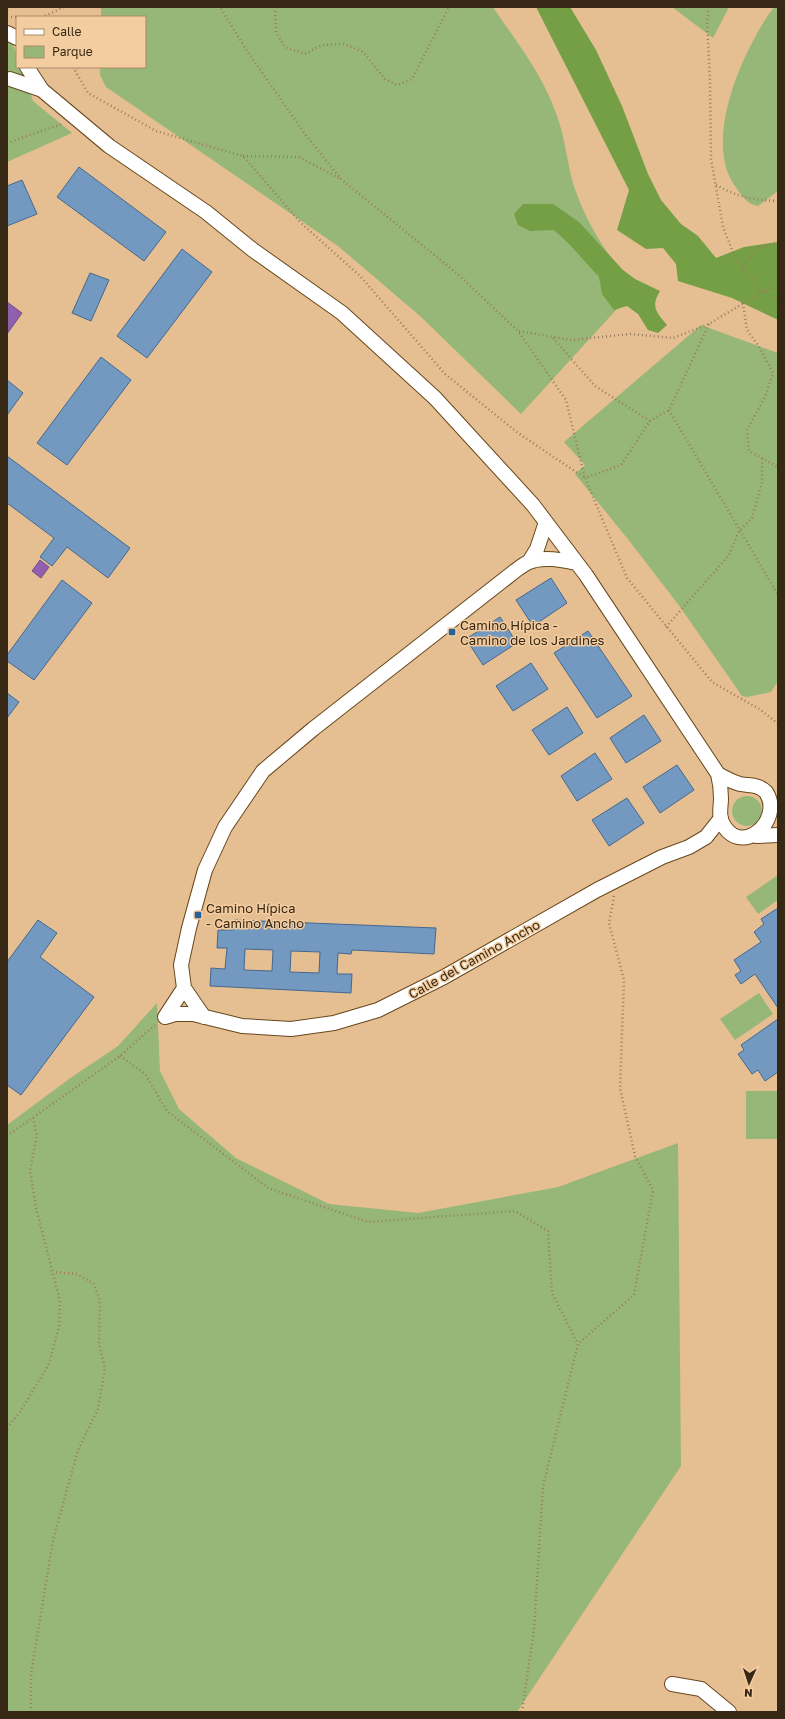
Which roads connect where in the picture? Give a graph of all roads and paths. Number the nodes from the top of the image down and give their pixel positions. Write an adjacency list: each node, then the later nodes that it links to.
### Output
1 (64, 7): 7 (path)
2 (220, 7): 19 (path)
3 (275, 7): 4 (path)
4 (449, 7)
5 (709, 7): 20 (path)
6 (7, 10): 8 (path)
7 (47, 16)
8 (7, 17)
9 (7, 33): 10 (street)
10 (16, 38)
11 (22, 68): 14 (street)
12 (28, 68): 15 (street)
13 (74, 68): 18 (path)
14 (9, 80): 15 (street)
15 (42, 90): 16 (street)
16 (75, 119): 17 (path); 36 (street)
17 (7, 143)
18 (243, 156): 19 (path); 35 (path)
19 (341, 179): 29 (path)
20 (716, 185): 21 (path); 23 (path)
21 (778, 201)
22 (778, 242): 23 (path)
23 (743, 267): 25 (path)
24 (778, 286): 25 (path)
25 (762, 292): 26 (path); 27 (path)
26 (778, 298)
27 (743, 303): 28 (path); 33 (path)
28 (709, 324): 30 (path); 31 (path)
29 (518, 331): 30 (path); 35 (path)
30 (552, 337): 32 (path)
31 (670, 410): 32 (path); 37 (path)
32 (650, 421): 35 (path)
33 (762, 458): 34 (path); 37 (path)
34 (778, 467)
35 (585, 478): 41 (path)
36 (546, 522): 38 (street); 39 (street)
37 (739, 531): 40 (path); 41 (path)
38 (529, 562): 39 (street); 51 (street)
39 (576, 563): 43 (street)
40 (778, 596)
41 (666, 627): 42 (path)
42 (778, 724)
43 (718, 774): 44 (street); 45 (street)
44 (742, 784): 45 (street); 46 (street)
45 (722, 801): 47 (street)
46 (776, 812): 49 (street)
47 (721, 818): 49 (street); 50 (street, Calle del Camino Ancho)
48 (778, 835): 49 (street)
49 (756, 836)
50 (618, 880): 53 (street, Calle del Camino Ancho); 58 (path)
51 (184, 988): 52 (street); 53 (street)
52 (165, 1017): 53 (street, Calle del Camino Ancho); 54 (path)
53 (204, 1017)
54 (120, 1056): 55 (path); 58 (path)
55 (33, 1118): 56 (path); 57 (path)
56 (7, 1136)
57 (53, 1272): 59 (path); 61 (path)
58 (578, 1344): 62 (path)
59 (7, 1428)
60 (672, 1684): 63 (street)
61 (31, 1712)
62 (522, 1712)
63 (729, 1712)

